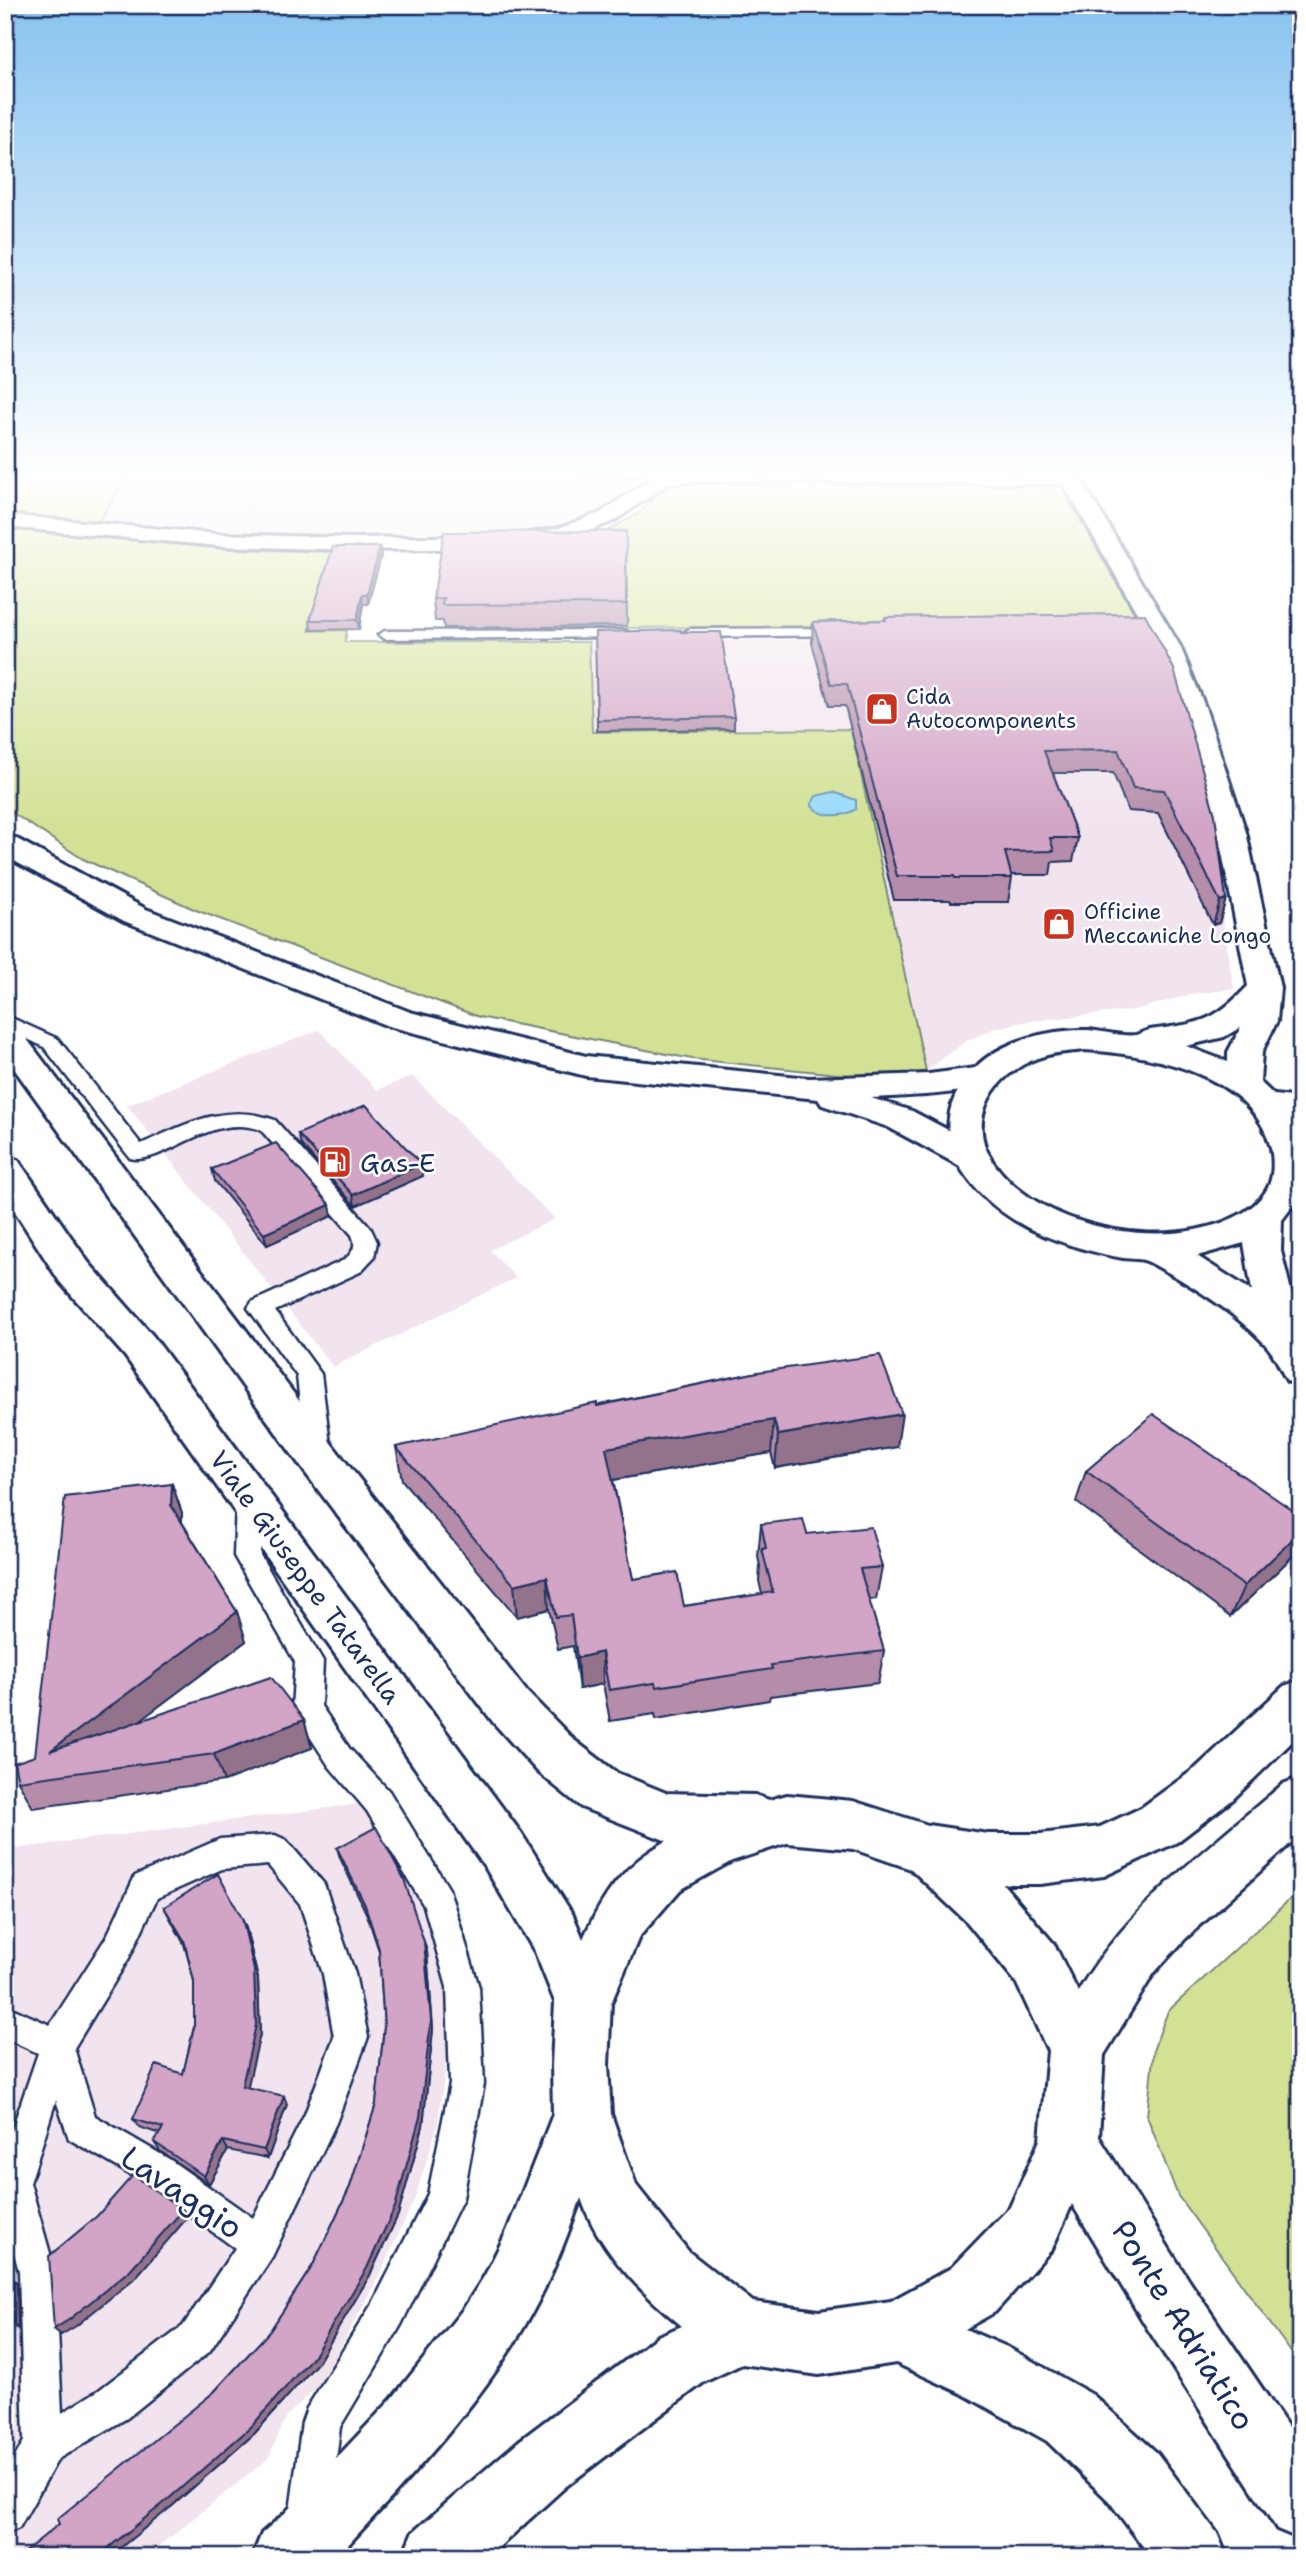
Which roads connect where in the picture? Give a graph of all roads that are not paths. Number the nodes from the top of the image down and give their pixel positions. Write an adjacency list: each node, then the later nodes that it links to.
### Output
1 (1129, 591): 7 (street)
2 (854, 632): 3 (lane)
3 (674, 633)
4 (633, 634): 5 (lane)
5 (385, 635)
6 (5, 844): 12 (street)
7 (1264, 988): 10 (street); 13 (street)
8 (5, 1021): 22 (lane)
9 (5, 1033): 22 (street)
10 (1128, 1042): 11 (street); 13 (street)
11 (983, 1077): 12 (street); 15 (street)
12 (809, 1089): 15 (street)
13 (1254, 1095): 14 (street); 17 (street)
14 (1301, 1109)
15 (973, 1158): 19 (street)
16 (5, 1168): 23 (street, Viale Giuseppe Tatarella)
17 (1296, 1170): 18 (street)
18 (1264, 1216): 19 (street); 20 (street)
19 (1153, 1247): 20 (street)
20 (1282, 1336): 21 (street)
21 (1301, 1370)
22 (319, 1459): 26 (street)
23 (249, 1499): 28 (street, Viale Giuseppe Tatarella); 41 (lane)
24 (1301, 1701): 27 (street)
25 (1292, 1815): 31 (street)
26 (787, 1819): 27 (street); 28 (street)
27 (928, 1850): 31 (street)
28 (583, 2002): 32 (street)
29 (5, 2021): 30 (lane)
30 (57, 2045): 34 (lane, Lavaggio); 34 (lane); 37 (lane)
31 (1076, 2049): 33 (street)
32 (582, 2114): 36 (street); 41 (street)
33 (1069, 2143): 35 (street); 38 (street, Ponte Adriatico)
34 (259, 2244): 37 (lane, Lavaggio)
35 (898, 2331): 36 (street); 40 (street)
36 (740, 2332): 42 (street)
37 (44, 2445): 39 (lane, Lavaggio)
38 (1284, 2480)
39 (5, 2514)
40 (1184, 2543)
41 (296, 2548)
42 (436, 2557)

